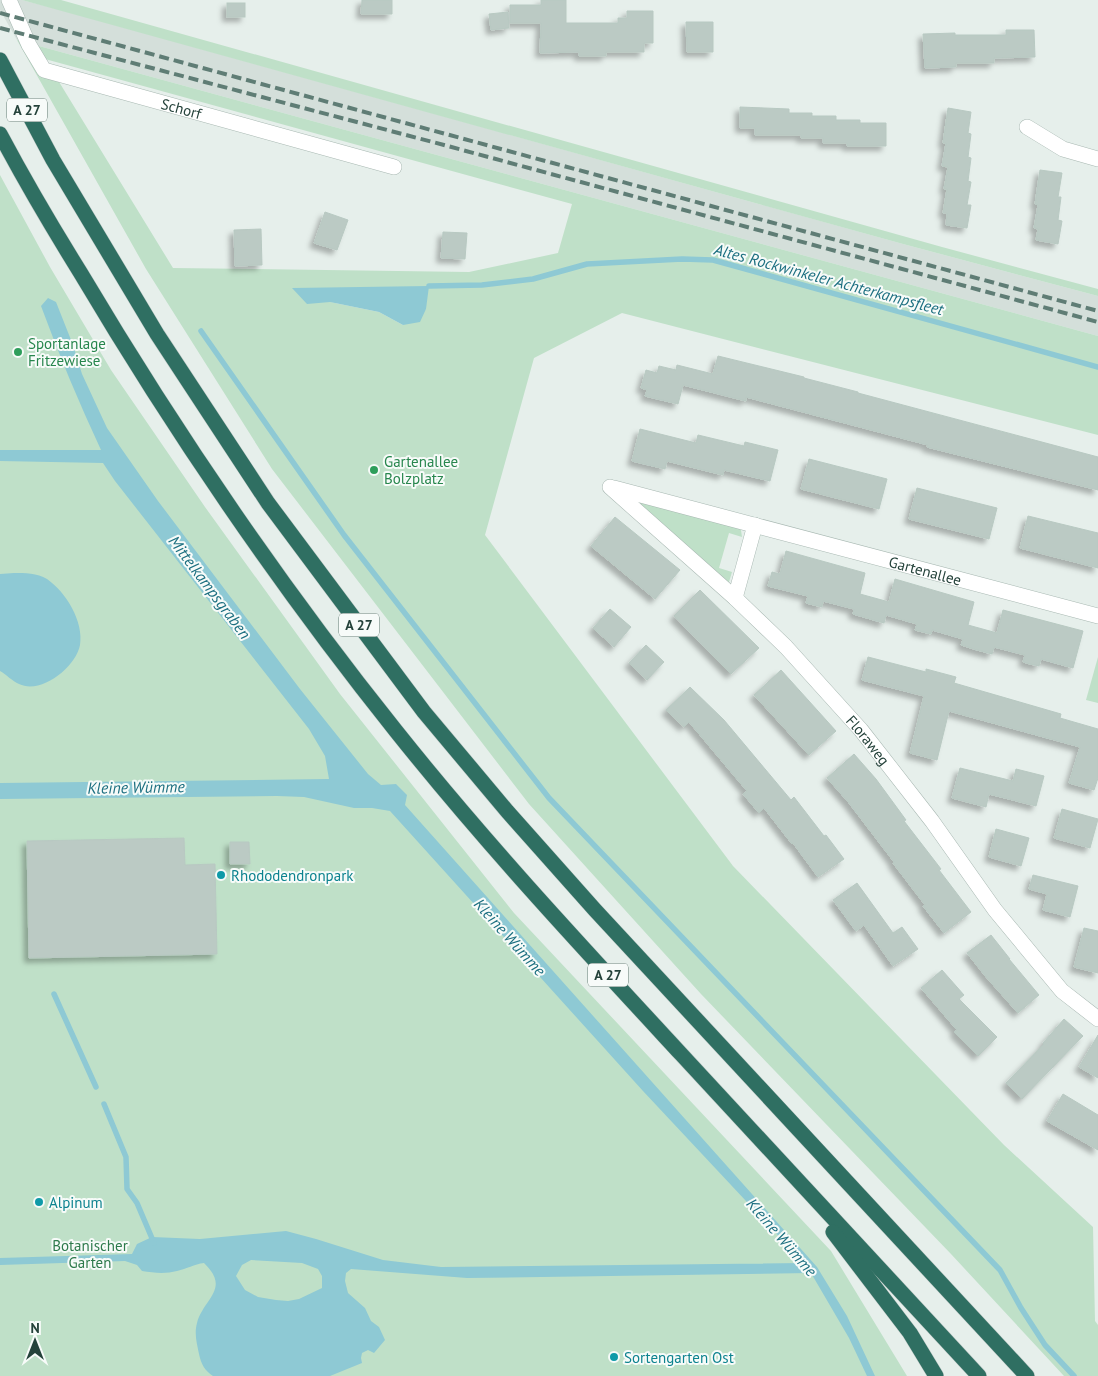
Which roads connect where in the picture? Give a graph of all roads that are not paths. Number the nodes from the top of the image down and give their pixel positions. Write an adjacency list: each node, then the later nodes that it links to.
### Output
1 (9, 0): 6 (street, Schorf)
2 (0, 60): 15 (highway, A 27)
3 (1027, 128): 5 (street)
4 (0, 134): 12 (highway, A 27)
5 (1098, 160)
6 (394, 167)
7 (610, 487): 8 (street, Gartenallee); 9 (street, Floraweg)
8 (755, 525): 9 (street); 10 (street, Gartenallee)
9 (735, 598): 11 (street, Floraweg)
10 (1098, 616)
11 (1098, 1019)
12 (778, 1159): 13 (highway); 14 (highway, A 27)
13 (936, 1376)
14 (979, 1376)
15 (1027, 1376)

